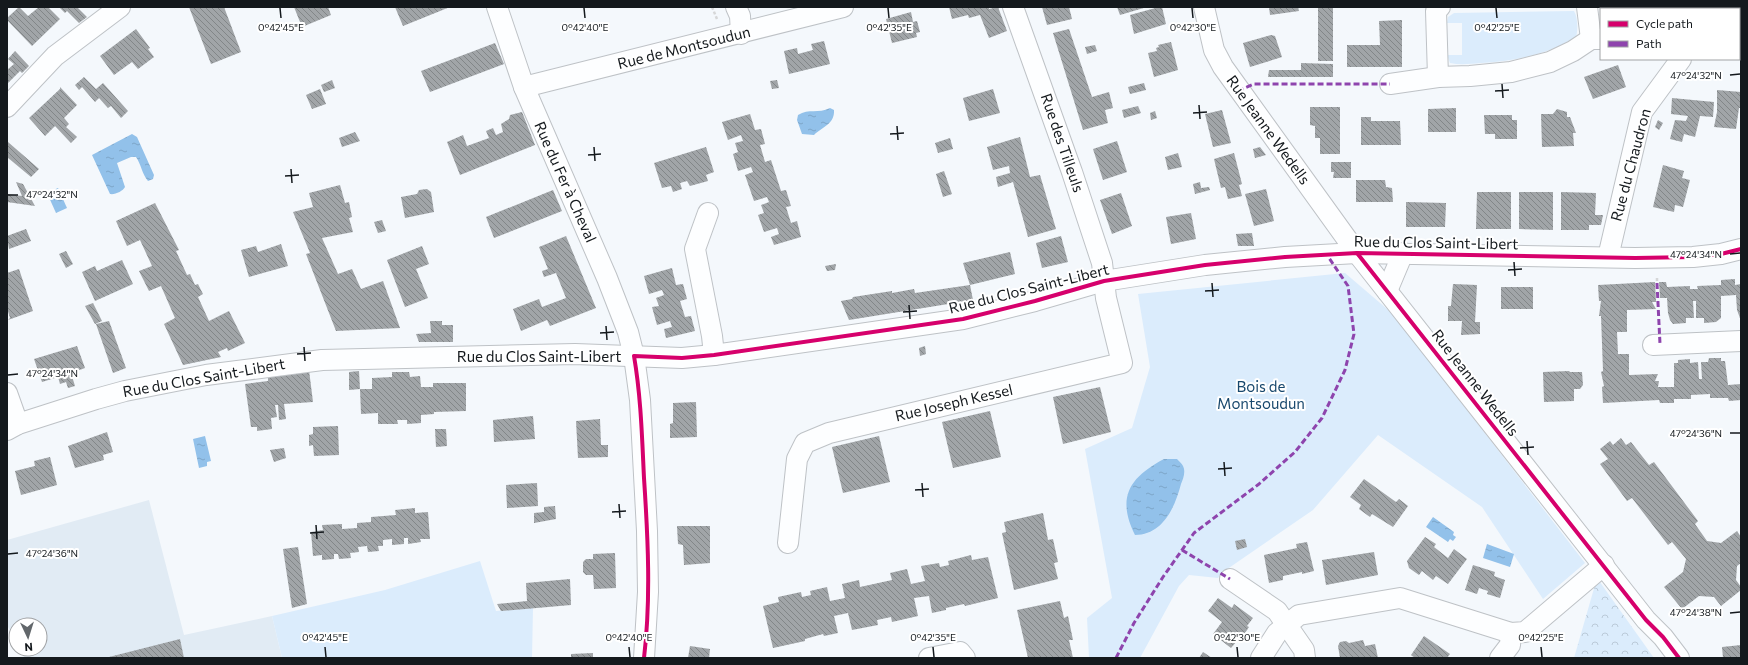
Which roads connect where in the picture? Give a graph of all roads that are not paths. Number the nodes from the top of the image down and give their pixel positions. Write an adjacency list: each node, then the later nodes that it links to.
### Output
1 (120, 7): 15 (street)
2 (497, 7): 14 (street, Rue du Fer à Cheval)
3 (736, 7): 9 (street)
4 (843, 7): 9 (street, Rue de Montsoudun)
5 (1013, 7): 21 (street, Rue des Tilleuls)
6 (1204, 7): 18 (street, Rue Jeanne Wedells)
7 (1440, 7): 12 (street)
8 (1587, 7): 10 (street)
9 (741, 34): 14 (street, Rue de Montsoudun)
10 (1596, 39): 12 (street)
11 (1680, 60): 20 (street, Rue du Chaudron)
12 (1438, 77): 13 (street)
13 (1390, 84)
14 (524, 88): 26 (street, Rue du Fer à Cheval)
15 (7, 106)
16 (708, 213): 25 (street)
17 (1741, 249): 20 (street, Rue du Clos Saint-Libert)
18 (1357, 253): 19 (street, Rue du Clos Saint-Libert); 21 (street, Rue du Clos Saint-Libert); 22 (street, Rue Jeanne Wedells)
19 (1403, 253): 20 (street, Rue du Clos Saint-Libert); 22 (street)
20 (1608, 257)
21 (1104, 281): 25 (street, Rue du Clos Saint-Libert); 29 (street, Rue Joseph Kessel)
22 (1387, 291): 30 (street, Rue Jeanne Wedells)
23 (1741, 341): 24 (street)
24 (1653, 345)
25 (714, 355): 26 (street, Rue du Clos Saint-Libert)
26 (634, 356): 28 (street, Rue du Clos Saint-Libert); 34 (street, Rue du Fer à Cheval)
27 (7, 393): 28 (street)
28 (12, 427)
29 (788, 543)
30 (1604, 565): 33 (street); 40 (street, Rue Jeanne Wedells)
31 (1230, 579): 32 (street)
32 (1286, 626): 33 (street); 37 (street); 38 (street)
33 (1511, 633): 39 (street)
34 (644, 658)
35 (930, 658): 36 (street)
36 (965, 658)
37 (1261, 658)
38 (1305, 658)
39 (1500, 658)
40 (1679, 658)

